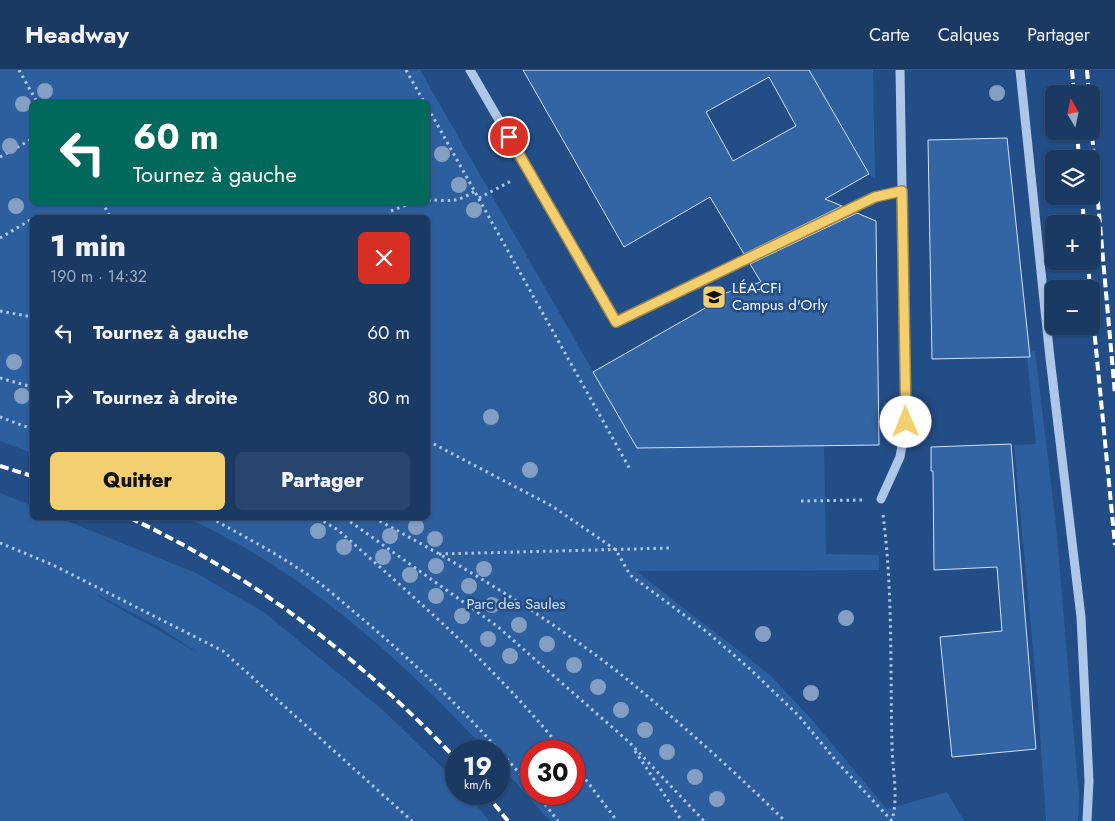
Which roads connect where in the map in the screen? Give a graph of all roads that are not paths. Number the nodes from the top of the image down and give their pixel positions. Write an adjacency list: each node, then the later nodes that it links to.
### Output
1 (470, 70): 4 (street)
2 (900, 70): 4 (street)
3 (1020, 70): 6 (street)
4 (902, 191): 5 (street)
5 (881, 499)
6 (1087, 821)

